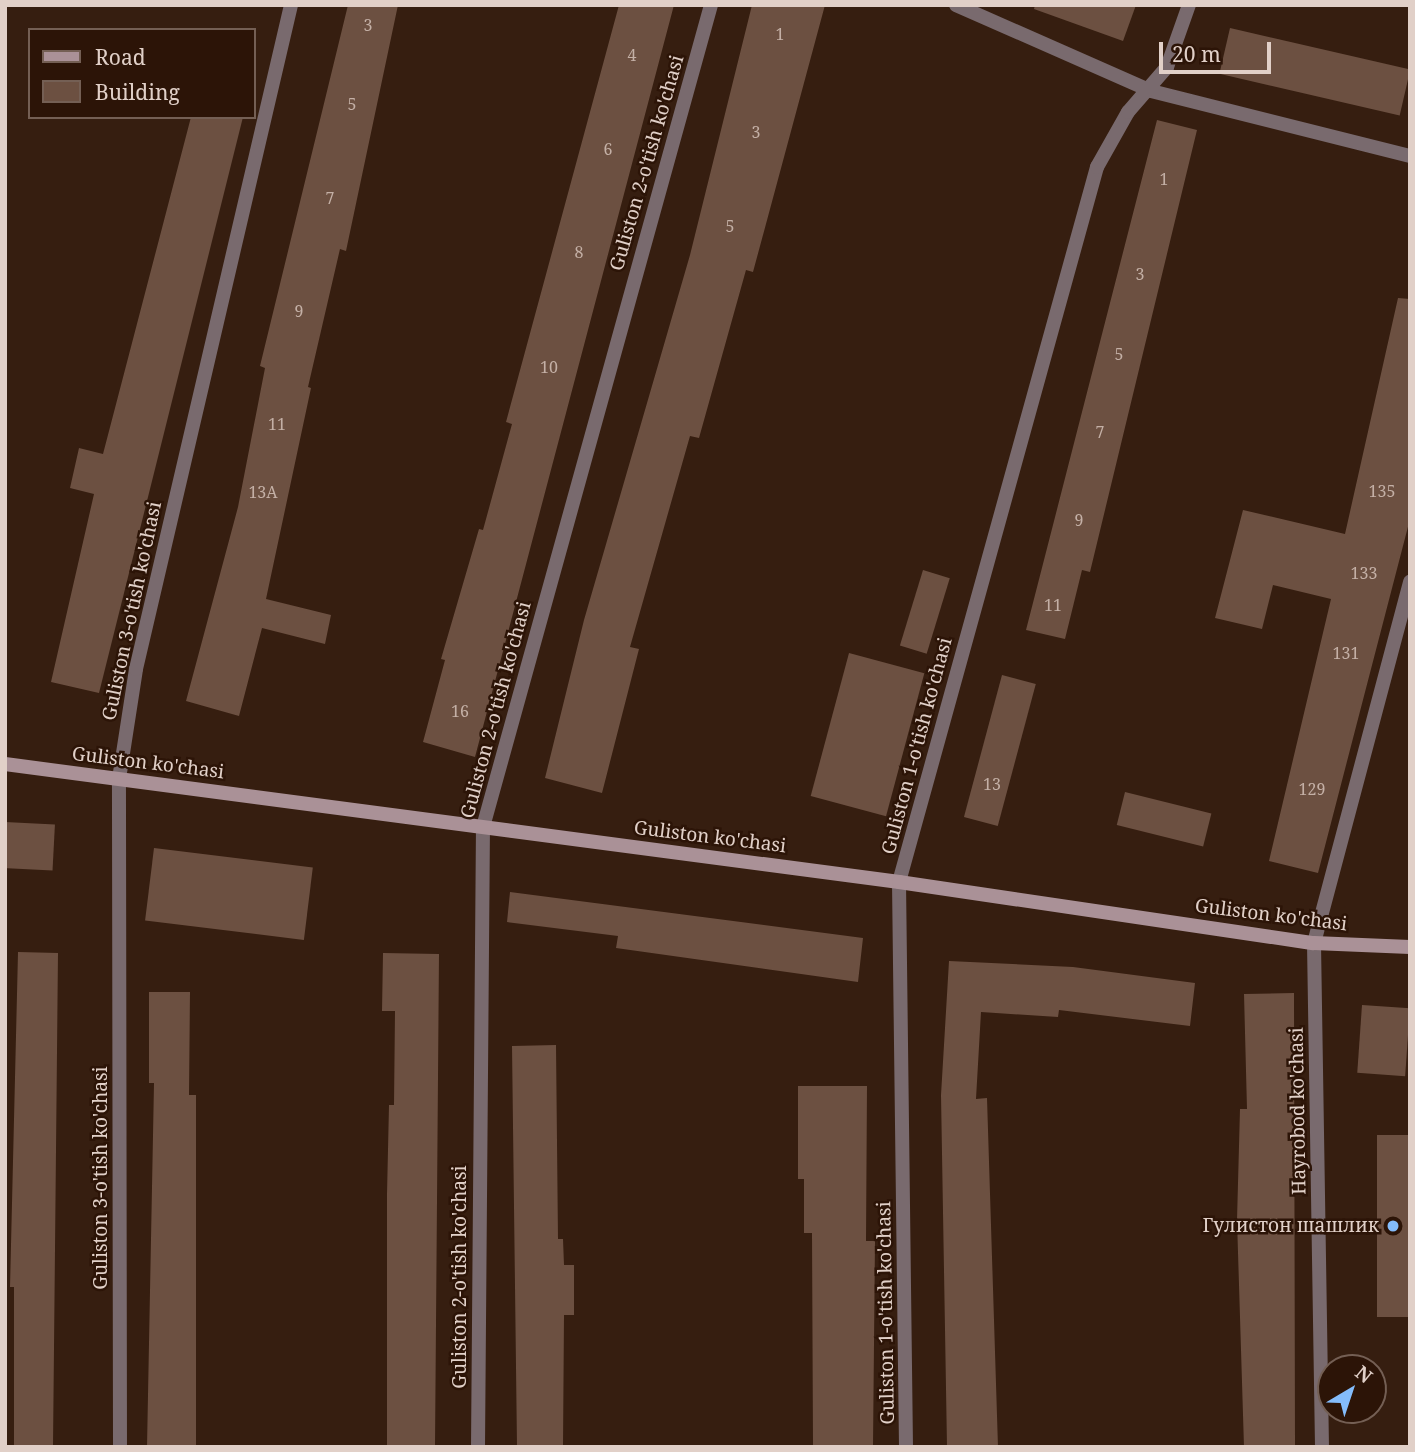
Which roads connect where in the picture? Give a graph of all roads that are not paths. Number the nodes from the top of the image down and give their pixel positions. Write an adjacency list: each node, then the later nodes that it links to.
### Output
1 (291, 5): 9 (street, Guliston 3-o'tish ko'chasi)
2 (711, 5): 10 (street, Guliston 2-o'tish ko'chasi)
3 (956, 5): 5 (street)
4 (1189, 5): 5 (street, Guliston 1-o'tish ko'chasi)
5 (1151, 91): 6 (street); 11 (street, Guliston 1-o'tish ko'chasi)
6 (1410, 156)
7 (1410, 582): 12 (street, Hayrobod ko'chasi)
8 (5, 764): 9 (main road, Guliston ko'chasi)
9 (119, 779): 10 (main road, Guliston ko'chasi); 14 (street, Guliston 3-o'tish ko'chasi)
10 (483, 827): 11 (main road, Guliston ko'chasi); 15 (street, Guliston 2-o'tish ko'chasi)
11 (900, 882): 12 (main road, Guliston ko'chasi); 16 (street, Guliston 1-o'tish ko'chasi)
12 (1314, 943): 13 (main road, Guliston ko'chasi); 17 (street, Hayrobod ko'chasi)
13 (1410, 947)
14 (120, 1447)
15 (478, 1447)
16 (906, 1447)
17 (1322, 1447)

